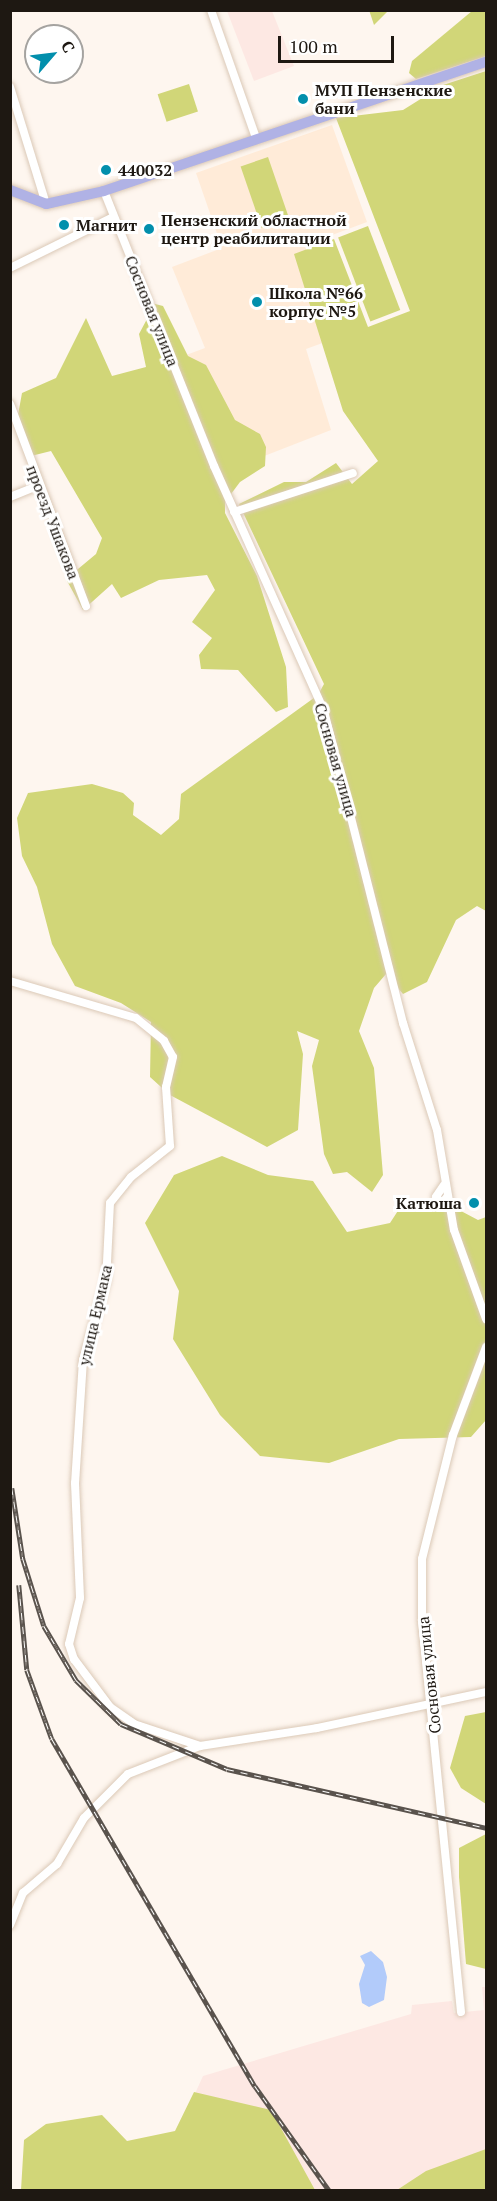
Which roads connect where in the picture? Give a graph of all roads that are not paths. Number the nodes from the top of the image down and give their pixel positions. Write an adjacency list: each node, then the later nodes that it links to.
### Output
1 (211, 10): 4 (street)
2 (486, 62): 4 (main road)
3 (10, 87): 7 (street)
4 (256, 138): 6 (main road)
5 (10, 190): 7 (main road)
6 (104, 190): 7 (main road); 8 (street, Сосновая улица)
7 (46, 204)
8 (113, 217): 9 (street); 14 (street, Сосновая улица)
9 (10, 268)
10 (10, 404): 12 (street, проезд Ушакова)
11 (353, 473): 14 (street)
12 (37, 486): 13 (street); 15 (street, проезд Ушакова)
13 (10, 497)
14 (234, 512): 17 (street, Сосновая улица)
15 (86, 606)
16 (10, 981): 21 (street, улица Ермака)
17 (486, 1319)
18 (486, 1347): 20 (street, Сосновая улица)
19 (486, 1692): 20 (street)
20 (433, 1701): 21 (street); 23 (street, Сосновая улица)
21 (200, 1746): 22 (street)
22 (10, 1925)
23 (461, 2012)

